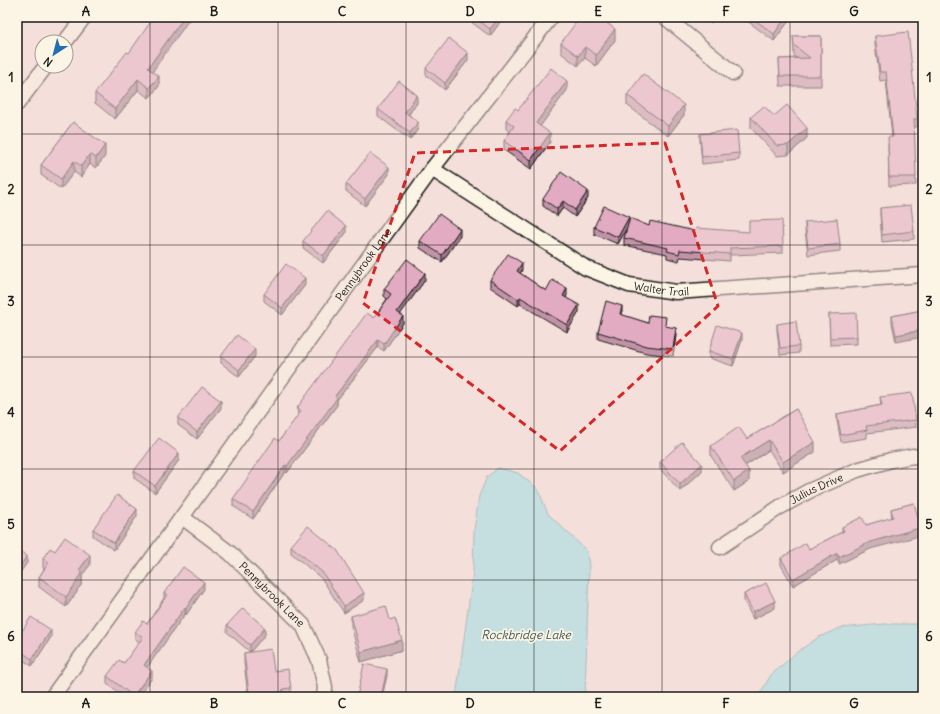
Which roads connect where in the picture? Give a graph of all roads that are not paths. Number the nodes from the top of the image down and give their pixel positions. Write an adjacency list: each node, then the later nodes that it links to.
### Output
1 (84, 17): 4 (street)
2 (552, 17): 8 (street, Pennybrook Lane)
3 (665, 17): 5 (street)
4 (71, 34)
5 (733, 73)
6 (40, 74): 7 (street)
7 (17, 104)
8 (432, 169): 9 (street, Walter Trail); 11 (street, Pennybrook Lane)
9 (923, 274)
10 (923, 458): 12 (street, Julius Drive)
11 (182, 517): 13 (street, Pennybrook Lane); 14 (street, Pennybrook Lane)
12 (720, 547)
13 (52, 697)
14 (324, 697)

